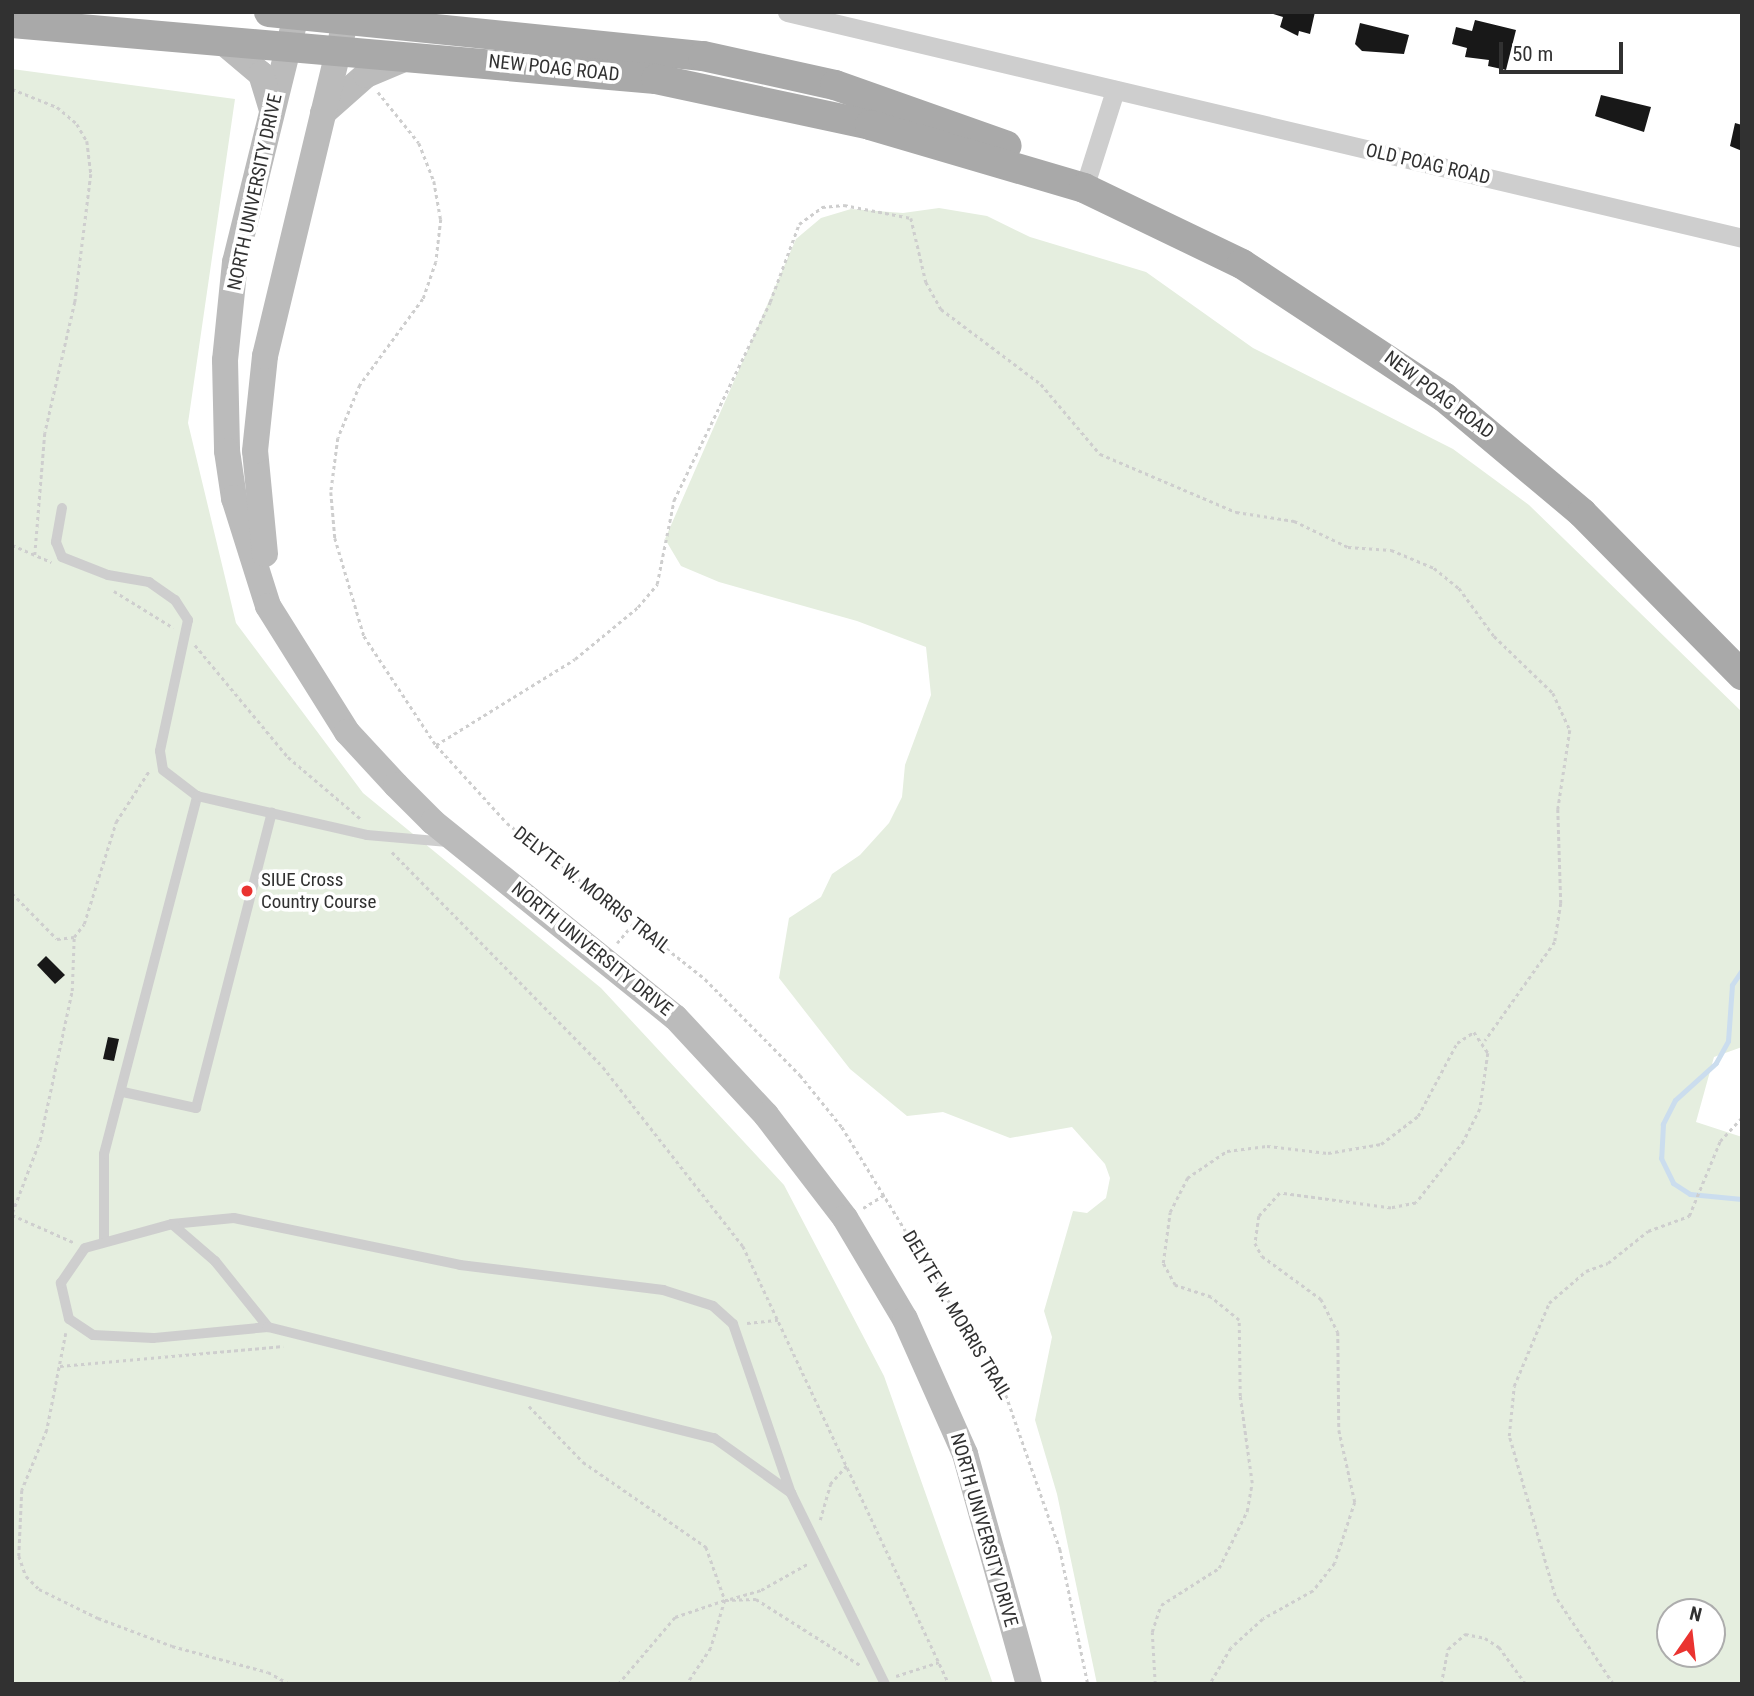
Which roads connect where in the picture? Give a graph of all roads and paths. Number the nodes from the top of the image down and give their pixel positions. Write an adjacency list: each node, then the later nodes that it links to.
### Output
1 (787, 12): 12 (street, OLD POAG ROAD)
2 (288, 13): 3 (main road, NEW POAG ROAD); 7 (main road, NORTH UNIVERSITY DRIVE)
3 (348, 16): 4 (main road, NEW POAG ROAD); 8 (main road, NORTH UNIVERSITY DRIVE)
4 (412, 19): 15 (main road, NEW POAG ROAD)
5 (12, 23): 6 (main road, NEW POAG ROAD)
6 (223, 42): 7 (main road, NEW POAG ROAD); 13 (main road)
7 (289, 46): 8 (main road, NEW POAG ROAD); 13 (main road, NORTH UNIVERSITY DRIVE)
8 (338, 50): 9 (main road, NEW POAG ROAD); 14 (main road, NORTH UNIVERSITY DRIVE)
9 (414, 55): 10 (main road); 15 (main road, NEW POAG ROAD)
10 (366, 75): 14 (main road); 22 (path, DELYTE W. MORRIS TRAIL)
11 (12, 89): 18 (path)
12 (1115, 90): 15 (street); 16 (street, OLD POAG ROAD)
13 (272, 109): 20 (main road, NORTH UNIVERSITY DRIVE)
14 (322, 115): 20 (main road, NORTH UNIVERSITY DRIVE)
15 (1084, 188): 21 (main road, NEW POAG ROAD)
16 (1742, 238)
17 (62, 508): 19 (lane)
18 (35, 555)
19 (188, 639): 23 (lane); 26 (path)
20 (301, 662): 27 (main road, NORTH UNIVERSITY DRIVE)
21 (1742, 675)
22 (436, 746): 29 (path, DELYTE W. MORRIS TRAIL); 32 (path)
23 (160, 751): 24 (lane); 30 (path)
24 (197, 796): 25 (lane); 33 (lane)
25 (272, 813): 26 (lane); 33 (lane)
26 (377, 836): 27 (lane); 42 (path)
27 (459, 843): 31 (main road, NORTH UNIVERSITY DRIVE)
28 (12, 892): 30 (path)
29 (634, 923): 31 (path); 35 (path, DELYTE W. MORRIS TRAIL)
30 (74, 937): 36 (path)
31 (606, 957): 37 (main road, NORTH UNIVERSITY DRIVE)
32 (1485, 1041): 60 (path); 61 (path)
33 (123, 1092): 39 (lane)
34 (1742, 1117): 64 (path)
35 (885, 1195): 37 (path); 59 (path, DELYTE W. MORRIS TRAIL)
36 (12, 1214): 40 (path)
37 (845, 1218): 58 (main road, NORTH UNIVERSITY DRIVE)
38 (172, 1224): 39 (lane); 43 (lane); 44 (lane)
39 (104, 1242): 40 (lane)
40 (85, 1248): 41 (lane)
41 (69, 1319): 44 (lane); 46 (path)
42 (778, 1320): 43 (path); 48 (path)
43 (733, 1324): 49 (lane)
44 (268, 1327): 47 (lane)
45 (286, 1346): 46 (path)
46 (60, 1366): 54 (path)
47 (507, 1384): 49 (lane); 51 (path)
48 (847, 1465): 50 (path); 52 (path)
49 (791, 1493): 50 (lane)
50 (817, 1549): 51 (path); 53 (lane)
51 (725, 1600): 53 (path); 55 (path); 56 (path)
52 (939, 1662): 53 (path); 57 (path)
53 (884, 1682)
54 (290, 1684)
55 (618, 1684)
56 (687, 1684)
57 (949, 1684)
58 (1028, 1684)
59 (1088, 1684)
60 (1155, 1684)
61 (1210, 1684)
62 (1441, 1684): 63 (path)
63 (1526, 1684)
64 (1613, 1684)

